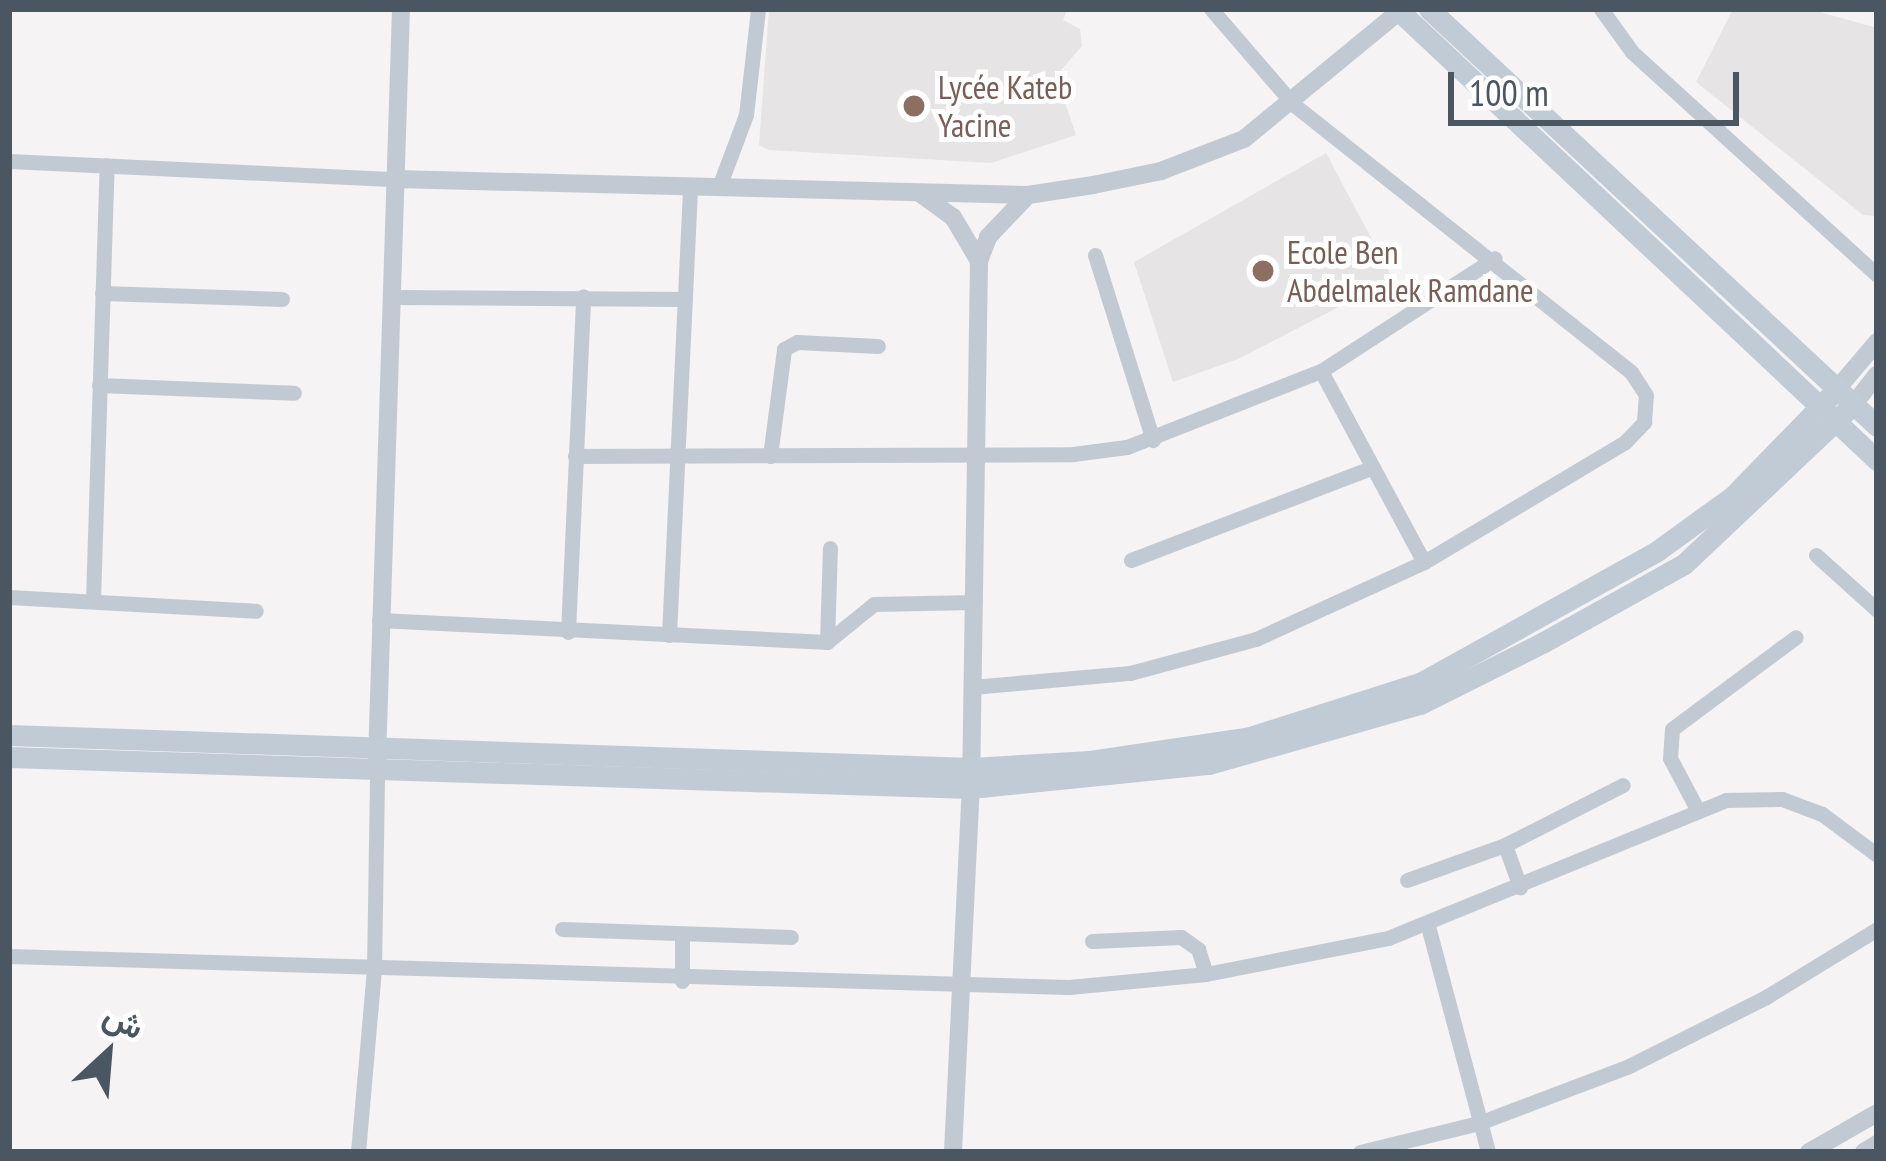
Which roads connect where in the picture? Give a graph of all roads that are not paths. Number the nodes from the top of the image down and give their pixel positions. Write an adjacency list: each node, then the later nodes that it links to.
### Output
1 (401, 9): 10 (street)
2 (758, 9): 11 (street)
3 (1211, 9): 7 (street)
4 (1429, 9): 30 (main road)
5 (1601, 9): 18 (street)
6 (1399, 10): 7 (street); 31 (main road)
7 (1294, 105): 14 (street); 16 (street)
8 (9, 161): 9 (street)
9 (106, 165): 10 (street); 19 (street)
10 (396, 179): 12 (street); 21 (street)
11 (720, 184): 12 (street); 13 (street)
12 (690, 187): 22 (street)
13 (916, 191): 14 (street); 17 (street)
14 (1028, 194): 17 (street)
15 (1095, 255): 33 (street)
16 (1495, 258): 26 (street); 43 (street)
17 (979, 261): 34 (street)
18 (1877, 275)
19 (102, 292): 23 (street); 28 (street)
20 (583, 296): 21 (street); 22 (street); 35 (street)
21 (395, 297): 49 (street)
22 (685, 298): 37 (street)
23 (282, 299)
24 (1877, 342): 30 (street)
25 (878, 346): 36 (street)
26 (1321, 371): 33 (street); 39 (street)
27 (1877, 375): 30 (street)
28 (100, 385): 29 (street); 45 (street)
29 (294, 393)
30 (1846, 396): 31 (main road); 32 (main road)
31 (1828, 416): 38 (main road); 58 (main road)
32 (1877, 426)
33 (1153, 440): 34 (street)
34 (972, 452): 36 (street); 46 (street)
35 (575, 456): 37 (street); 50 (street)
36 (770, 456): 37 (street)
37 (679, 457): 51 (street)
38 (1877, 460)
39 (1372, 466): 42 (street); 43 (street)
40 (830, 548): 53 (street)
41 (1816, 555): 47 (street)
42 (1131, 560)
43 (1424, 562): 54 (street)
44 (9, 597): 45 (street)
45 (93, 600): 48 (street)
46 (975, 602): 53 (street); 54 (street)
47 (1877, 610)
48 (256, 611)
49 (379, 620): 50 (street); 57 (street)
50 (568, 632): 51 (street)
51 (669, 635): 53 (street)
52 (1796, 637): 60 (street)
53 (827, 642)
54 (972, 687): 58 (street)
55 (9, 735): 57 (main road)
56 (9, 757): 57 (main road)
57 (377, 760): 58 (main road); 72 (street)
58 (971, 778): 75 (street)
59 (1623, 785): 61 (street)
60 (1696, 808): 62 (street); 64 (street)
61 (1505, 845): 63 (street); 64 (street)
62 (1877, 855)
63 (1407, 880)
64 (1520, 887): 65 (street)
65 (1428, 926): 73 (street); 77 (street)
66 (562, 929): 68 (street)
67 (1877, 929): 77 (street)
68 (682, 934): 69 (street); 74 (street)
69 (791, 937)
70 (1092, 941): 73 (street)
71 (9, 956): 72 (street)
72 (374, 970): 74 (street); 79 (street)
73 (1206, 974): 75 (street)
74 (682, 981): 75 (street)
75 (962, 986): 80 (street)
76 (1877, 1113): 83 (street)
77 (1479, 1123): 81 (street); 82 (street)
78 (1877, 1144): 84 (street)
79 (358, 1152)
80 (953, 1152)
81 (1360, 1152)
82 (1488, 1152)
83 (1809, 1152)
84 (1864, 1152)

